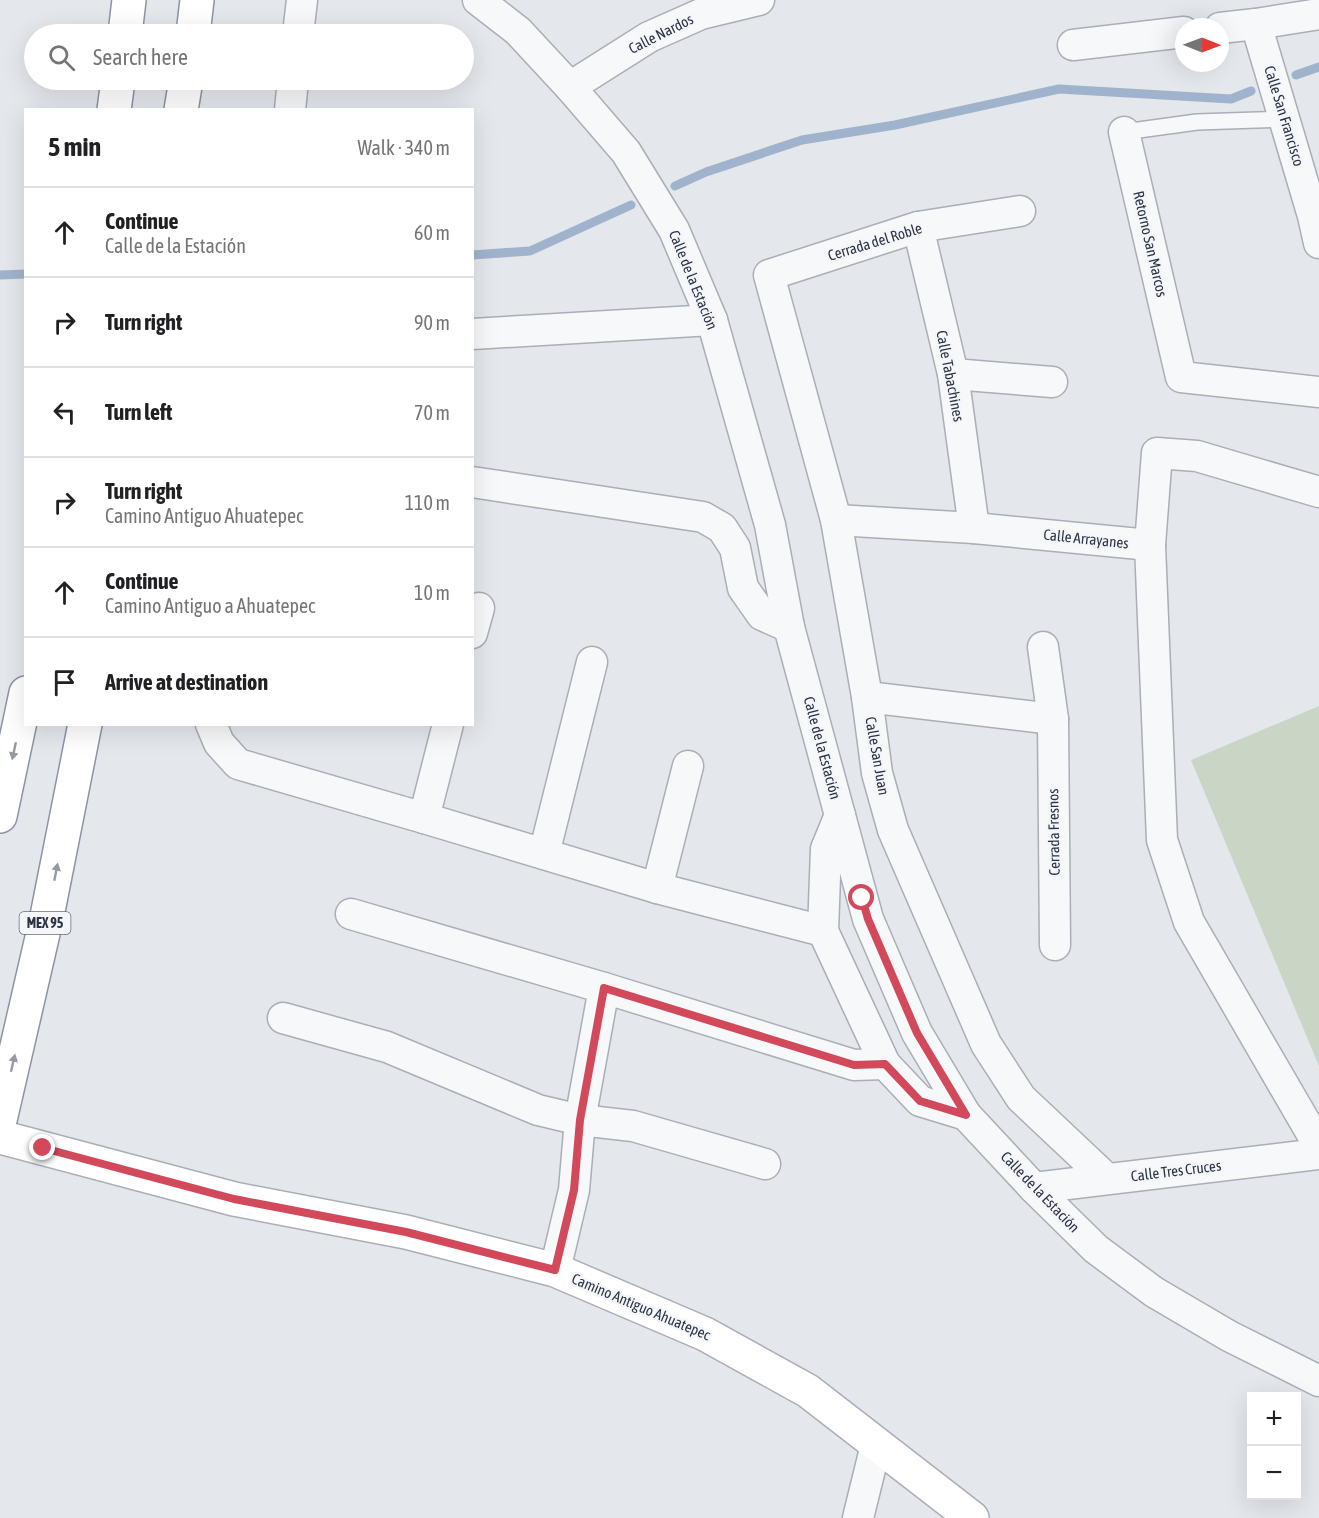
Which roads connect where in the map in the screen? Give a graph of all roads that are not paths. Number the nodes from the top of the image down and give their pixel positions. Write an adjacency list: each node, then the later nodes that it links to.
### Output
1 (129, 0): 7 (main road)
2 (197, 0): 8 (main road)
3 (302, 0): 9 (street)
4 (478, 0): 14 (street, Calle de la Estación)
5 (759, 0): 14 (street, Calle Nardos)
6 (1319, 14): 10 (street)
7 (126, 24)
8 (194, 24)
9 (299, 24)
10 (1256, 24): 11 (street); 21 (street, Calle San Francisco)
11 (1229, 27)
12 (1175, 33): 13 (street)
13 (1073, 45)
14 (570, 87): 27 (street, Calle de la Estación)
15 (117, 90): 18 (main road)
16 (185, 90): 19 (main road)
17 (292, 90): 20 (street)
18 (114, 108)
19 (182, 108)
20 (290, 108)
21 (1284, 119): 22 (lane, Retorno San Marcos); 24 (street, Calle San Francisco)
22 (1124, 132): 31 (street, Retorno San Marcos)
23 (1020, 211): 25 (street, Cerrada del Roble)
24 (1317, 224)
25 (918, 227): 26 (street, Cerrada del Roble); 29 (street, Calle Tabachines)
26 (768, 275): 34 (street, Calle San Juan)
27 (712, 320): 28 (street); 37 (street, Calle de la Estación)
28 (474, 334)
29 (952, 374): 30 (street); 35 (street, Calle Tabachines)
30 (1052, 382)
31 (1319, 393)
32 (474, 482): 37 (street)
33 (1319, 492): 36 (street, Calle Arrayanes)
34 (836, 520): 35 (street, Calle Arrayanes); 40 (street, Calle San Juan)
35 (974, 528): 36 (street, Calle Arrayanes)
36 (1150, 545): 62 (street)
37 (789, 627): 47 (street, Calle de la Estación)
38 (1043, 647): 42 (street, Cerrada Fresnos)
39 (592, 662): 50 (street)
40 (867, 697): 42 (street); 65 (street, Calle San Juan)
41 (24, 702): 48 (main road, one-way to 48)
42 (1053, 719): 54 (street, Cerrada Fresnos)
43 (85, 726): 59 (main road, MEX 95, one-way to 43)
44 (212, 726): 49 (street)
45 (447, 726): 49 (street)
46 (688, 766): 51 (street)
47 (840, 815): 53 (street); 58 (street, Calle de la Estación)
48 (0, 816)
49 (424, 818): 50 (street)
50 (544, 854): 51 (street)
51 (657, 888): 53 (street)
52 (351, 914): 55 (street)
53 (823, 931): 57 (street)
54 (1055, 945)
55 (604, 988): 57 (street); 60 (street)
56 (283, 1018): 60 (street)
57 (885, 1064): 58 (street)
58 (966, 1115): 66 (street, Calle de la Estación)
59 (0, 1120)
60 (580, 1120): 64 (street); 67 (street)
61 (0, 1137): 67 (main road, Camino Antiguo Ahuatepec)
62 (1319, 1146)
63 (1319, 1154): 65 (street, Calle Tres Cruces)
64 (765, 1164)
65 (1107, 1179): 66 (street, Calle Tres Cruces)
66 (1034, 1188): 68 (street, Calle de la Estación)
67 (555, 1270): 69 (main road, Camino Antiguo Ahuatepec)
68 (1319, 1380)
69 (876, 1445): 70 (street); 71 (main road, Camino Antiguo Ahuatepec)
70 (858, 1518)
71 (972, 1518)

